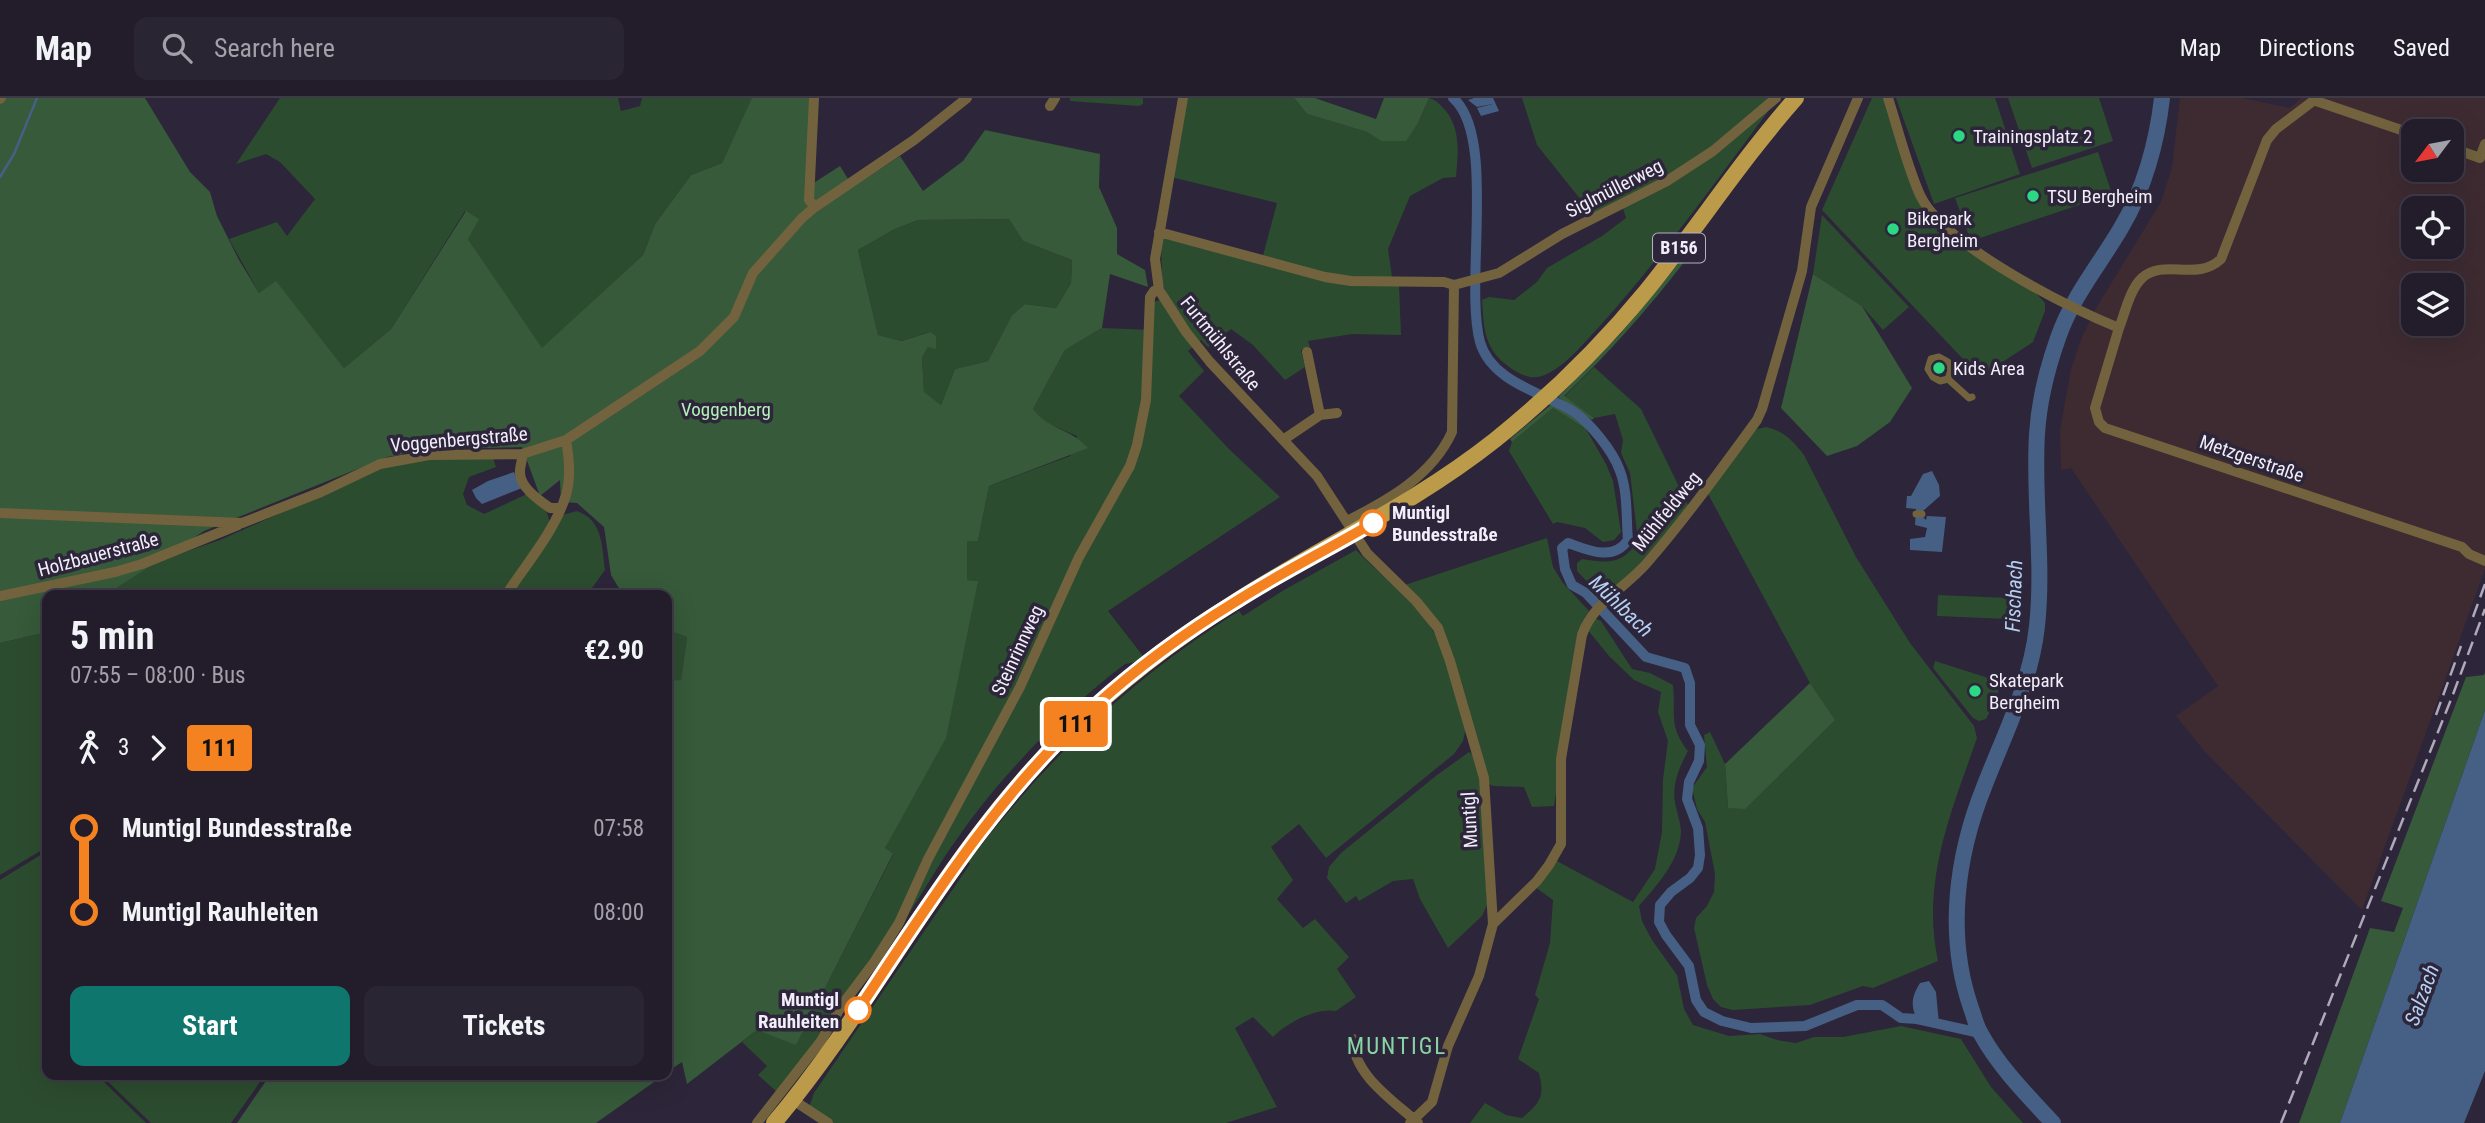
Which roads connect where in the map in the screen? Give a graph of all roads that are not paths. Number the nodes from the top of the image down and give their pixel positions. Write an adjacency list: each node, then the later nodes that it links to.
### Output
1 (814, 98): 12 (street)
2 (967, 98): 12 (street, Voggenbergstraße)
3 (1183, 98): 13 (street, Furtmühlstraße)
4 (1776, 98): 14 (street, Siglmüllerweg)
5 (1796, 98): 30 (main road, B156)
6 (1858, 98): 34 (street, Mühlfeldweg)
7 (1888, 98): 16 (street)
8 (2317, 99): 9 (street); 16 (street, Metzgerstraße)
9 (2401, 130)
10 (2485, 144): 11 (street)
11 (2464, 152)
12 (816, 207): 24 (street, Voggenbergstraße)
13 (1159, 232): 14 (street, Siglmüllerweg); 15 (street, Furtmühlstraße)
14 (1454, 285): 30 (street)
15 (1159, 290): 25 (street, Furtmühlstraße); 38 (street, Steinrinnweg)
16 (2119, 328): 31 (street, Metzgerstraße)
17 (1929, 349): 19 (street)
18 (1307, 352): 23 (street)
19 (1933, 357): 20 (street); 20 (street)
20 (1948, 379): 21 (street)
21 (1972, 397)
22 (1337, 414): 23 (street)
23 (1320, 415): 25 (street)
24 (566, 440): 26 (street, Voggenbergstraße); 27 (street)
25 (1283, 440): 30 (street, Furtmühlstraße)
26 (522, 454): 27 (street); 29 (street, Voggenbergstraße)
27 (559, 508): 32 (street)
28 (0, 513): 29 (street, Voggenbergstraße)
29 (242, 523): 33 (street, Holzbauerstraße)
30 (1351, 527): 34 (street, Muntigl); 36 (main road, B156)
31 (2485, 561)
32 (509, 590)
33 (0, 596)
34 (1493, 924): 37 (street, Muntigl)
35 (1353, 1039): 37 (street)
36 (793, 1100): 39 (main road, B156); 40 (street)
37 (1414, 1122)
38 (757, 1123)
39 (774, 1123)
40 (828, 1123)

